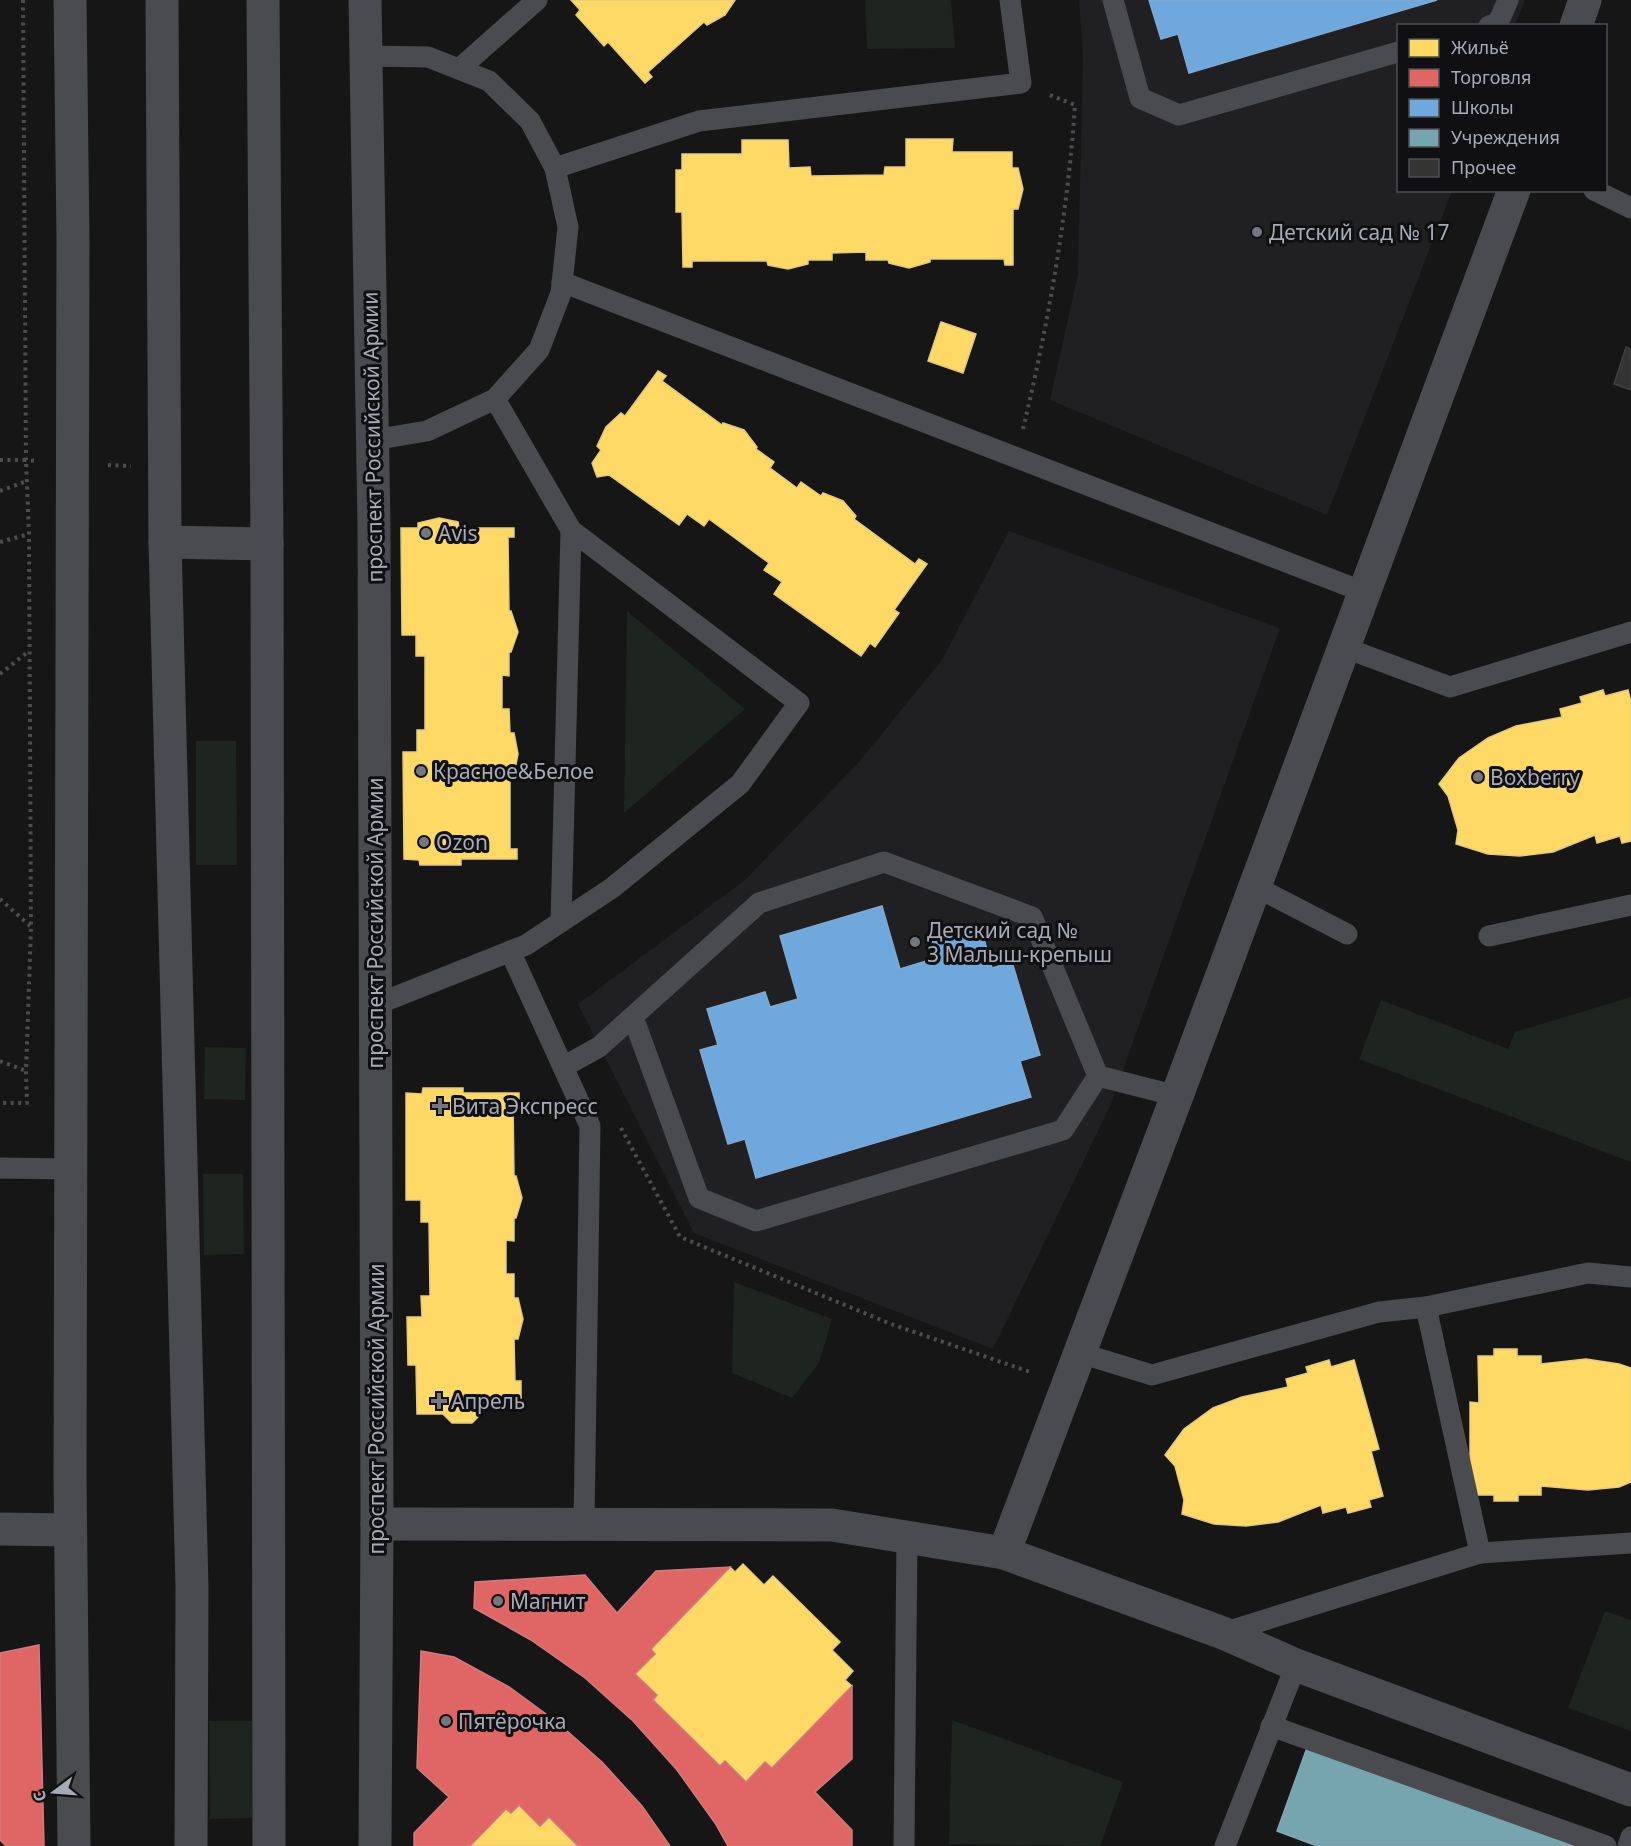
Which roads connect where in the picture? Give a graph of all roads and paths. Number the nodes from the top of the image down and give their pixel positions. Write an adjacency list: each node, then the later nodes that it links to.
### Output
1 (70, 0): 55 (street)
2 (162, 0): 30 (street)
3 (263, 0): 31 (street)
4 (365, 0): 13 (street, проспект Российской Армии)
5 (537, 0): 14 (lane)
6 (1010, 0): 15 (lane)
7 (1113, 0): 12 (lane)
8 (1508, 0): 10 (lane)
9 (1585, 0): 11 (street)
10 (1495, 24)
11 (1577, 24)
12 (1397, 52)
13 (365, 56): 14 (lane); 22 (street, проспект Российской Армии)
14 (459, 69): 16 (lane)
15 (1021, 83): 16 (lane); 23 (path)
16 (555, 168): 20 (lane)
17 (1513, 192): 32 (street)
18 (1598, 192): 19 (lane)
19 (1631, 208)
20 (562, 282): 21 (lane); 23 (lane)
21 (495, 399): 22 (lane); 27 (lane)
22 (373, 440): 45 (street, проспект Российской Армии)
23 (1022, 459): 32 (lane)
24 (0, 460): 25 (path)
25 (27, 481): 26 (path); 28 (path)
26 (0, 491)
27 (571, 530): 40 (lane); 40 (lane)
28 (29, 534): 29 (path); 35 (path)
29 (0, 542)
30 (165, 542): 31 (street); 74 (street)
31 (267, 544): 75 (street)
32 (1364, 592): 34 (street)
33 (1631, 632): 34 (lane)
34 (1343, 647): 37 (street)
35 (29, 651): 36 (path); 41 (path)
36 (0, 674)
37 (1254, 886): 42 (lane); 51 (street)
38 (0, 899): 41 (path)
39 (1631, 905): 43 (lane)
40 (561, 922): 44 (lane)
41 (31, 927): 49 (path)
42 (1347, 934)
43 (1489, 936)
44 (510, 951): 45 (lane); 48 (lane)
45 (375, 1005): 61 (street, проспект Российской Армии)
46 (633, 1017): 48 (lane); 50 (lane); 50 (lane)
47 (0, 1061): 49 (path)
48 (563, 1067): 53 (lane)
49 (26, 1071): 52 (path)
50 (1098, 1076): 51 (lane)
51 (1177, 1096): 58 (street)
52 (0, 1103)
53 (585, 1113): 59 (path); 60 (lane)
54 (0, 1168): 55 (lane)
55 (70, 1169): 63 (street)
56 (1631, 1277): 57 (lane)
57 (1426, 1307): 58 (lane); 66 (lane)
58 (1080, 1353): 59 (street)
59 (1068, 1385): 67 (street)
60 (584, 1523): 61 (street); 64 (street)
61 (377, 1524): 76 (street, проспект Российской Армии)
62 (0, 1529): 63 (street)
63 (70, 1530): 73 (street)
64 (907, 1537): 67 (street); 77 (lane)
65 (1631, 1543): 66 (lane)
66 (1480, 1552): 68 (lane)
67 (1004, 1553): 68 (street)
68 (1222, 1633): 69 (street)
69 (1296, 1665): 70 (lane); 71 (street)
70 (1271, 1726): 78 (lane); 79 (lane)
71 (1631, 1790)
72 (1631, 1836): 80 (lane)
73 (74, 1846)
74 (191, 1846)
75 (269, 1846)
76 (375, 1846)
77 (904, 1846)
78 (1225, 1846)
79 (1606, 1846)
80 (1628, 1846)

